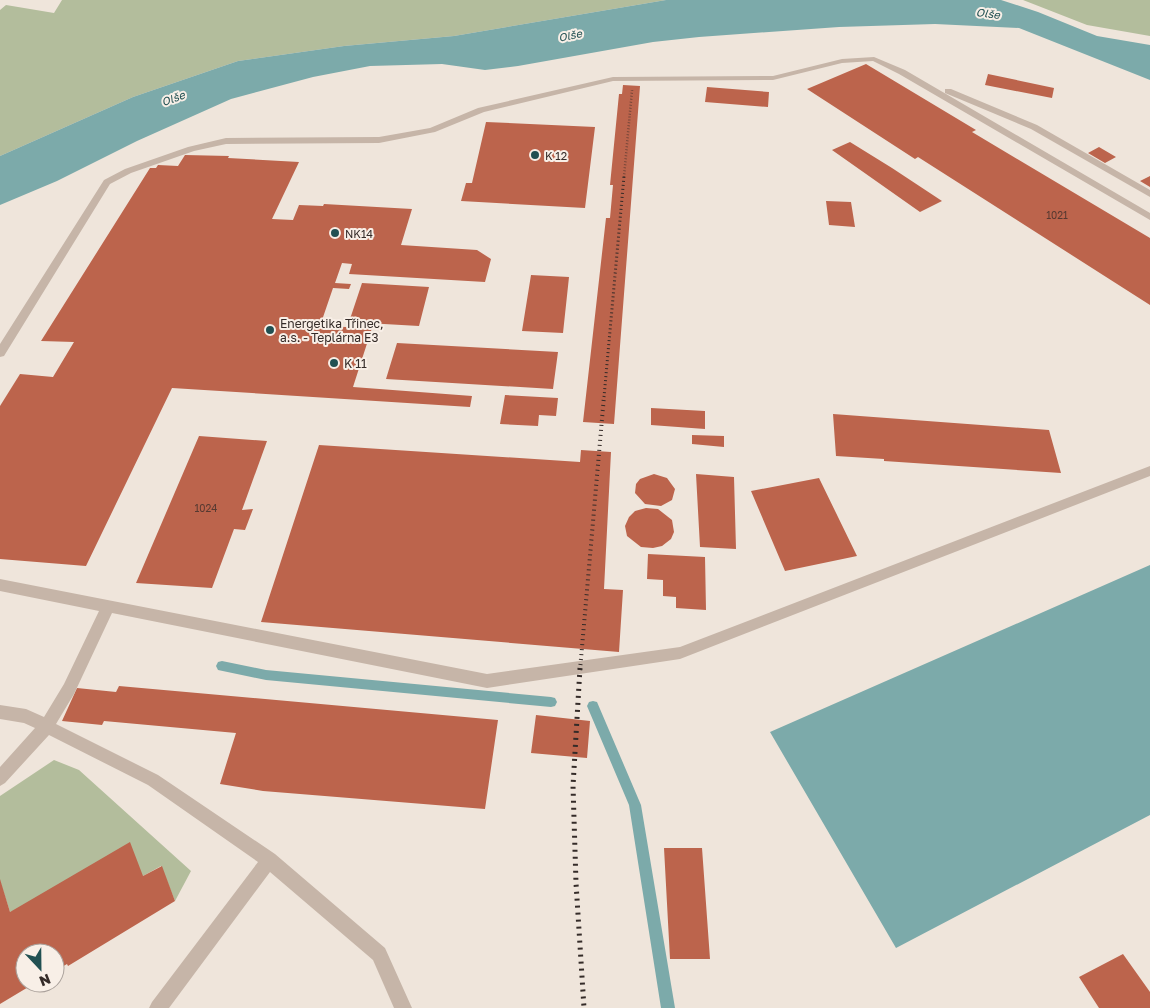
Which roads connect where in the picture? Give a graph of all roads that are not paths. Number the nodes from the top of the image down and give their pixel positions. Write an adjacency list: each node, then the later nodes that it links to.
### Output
1 (902, 72): 2 (lane); 3 (lane); 4 (lane)
2 (1150, 194)
3 (1150, 217)
4 (0, 352)
5 (1150, 471): 7 (lane)
6 (0, 585): 7 (lane)
7 (108, 607): 9 (lane)
8 (0, 712): 9 (lane)
9 (46, 727): 10 (lane); 11 (lane)
10 (0, 778)
11 (269, 860): 12 (lane); 13 (lane)
12 (158, 1008)
13 (403, 1008)

